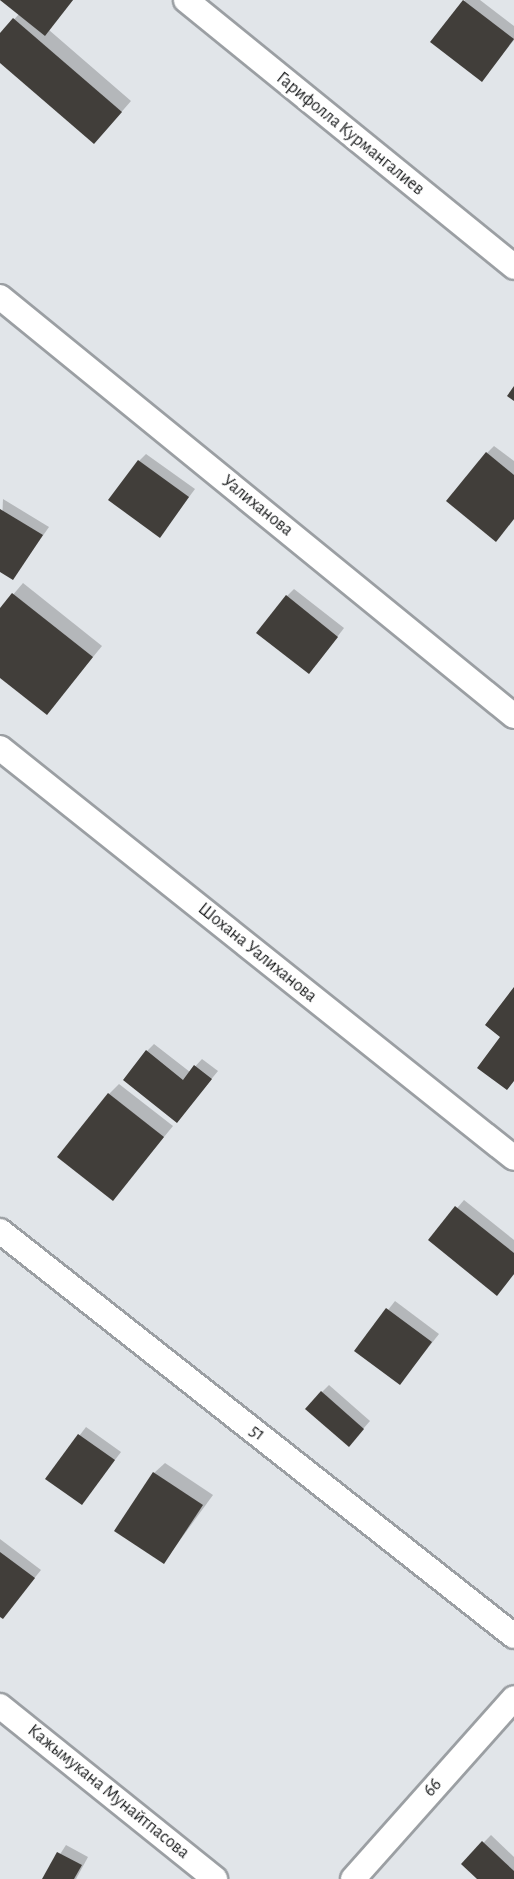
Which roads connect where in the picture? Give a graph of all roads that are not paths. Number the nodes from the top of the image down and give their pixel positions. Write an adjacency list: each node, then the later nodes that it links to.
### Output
1 (186, 0): 2 (street, Гарифолла Курмангалиев)
2 (514, 267)
3 (0, 297): 4 (street, Уалиханова)
4 (514, 716)
5 (0, 748): 6 (street, Шохана Уалиханова)
6 (514, 1158)
7 (0, 1231): 8 (street, 51)
8 (514, 1636)
9 (514, 1698): 12 (street, 66)
10 (0, 1706): 11 (street, Кажымукана Мунайтпасова)
11 (215, 1879)
12 (353, 1879)

